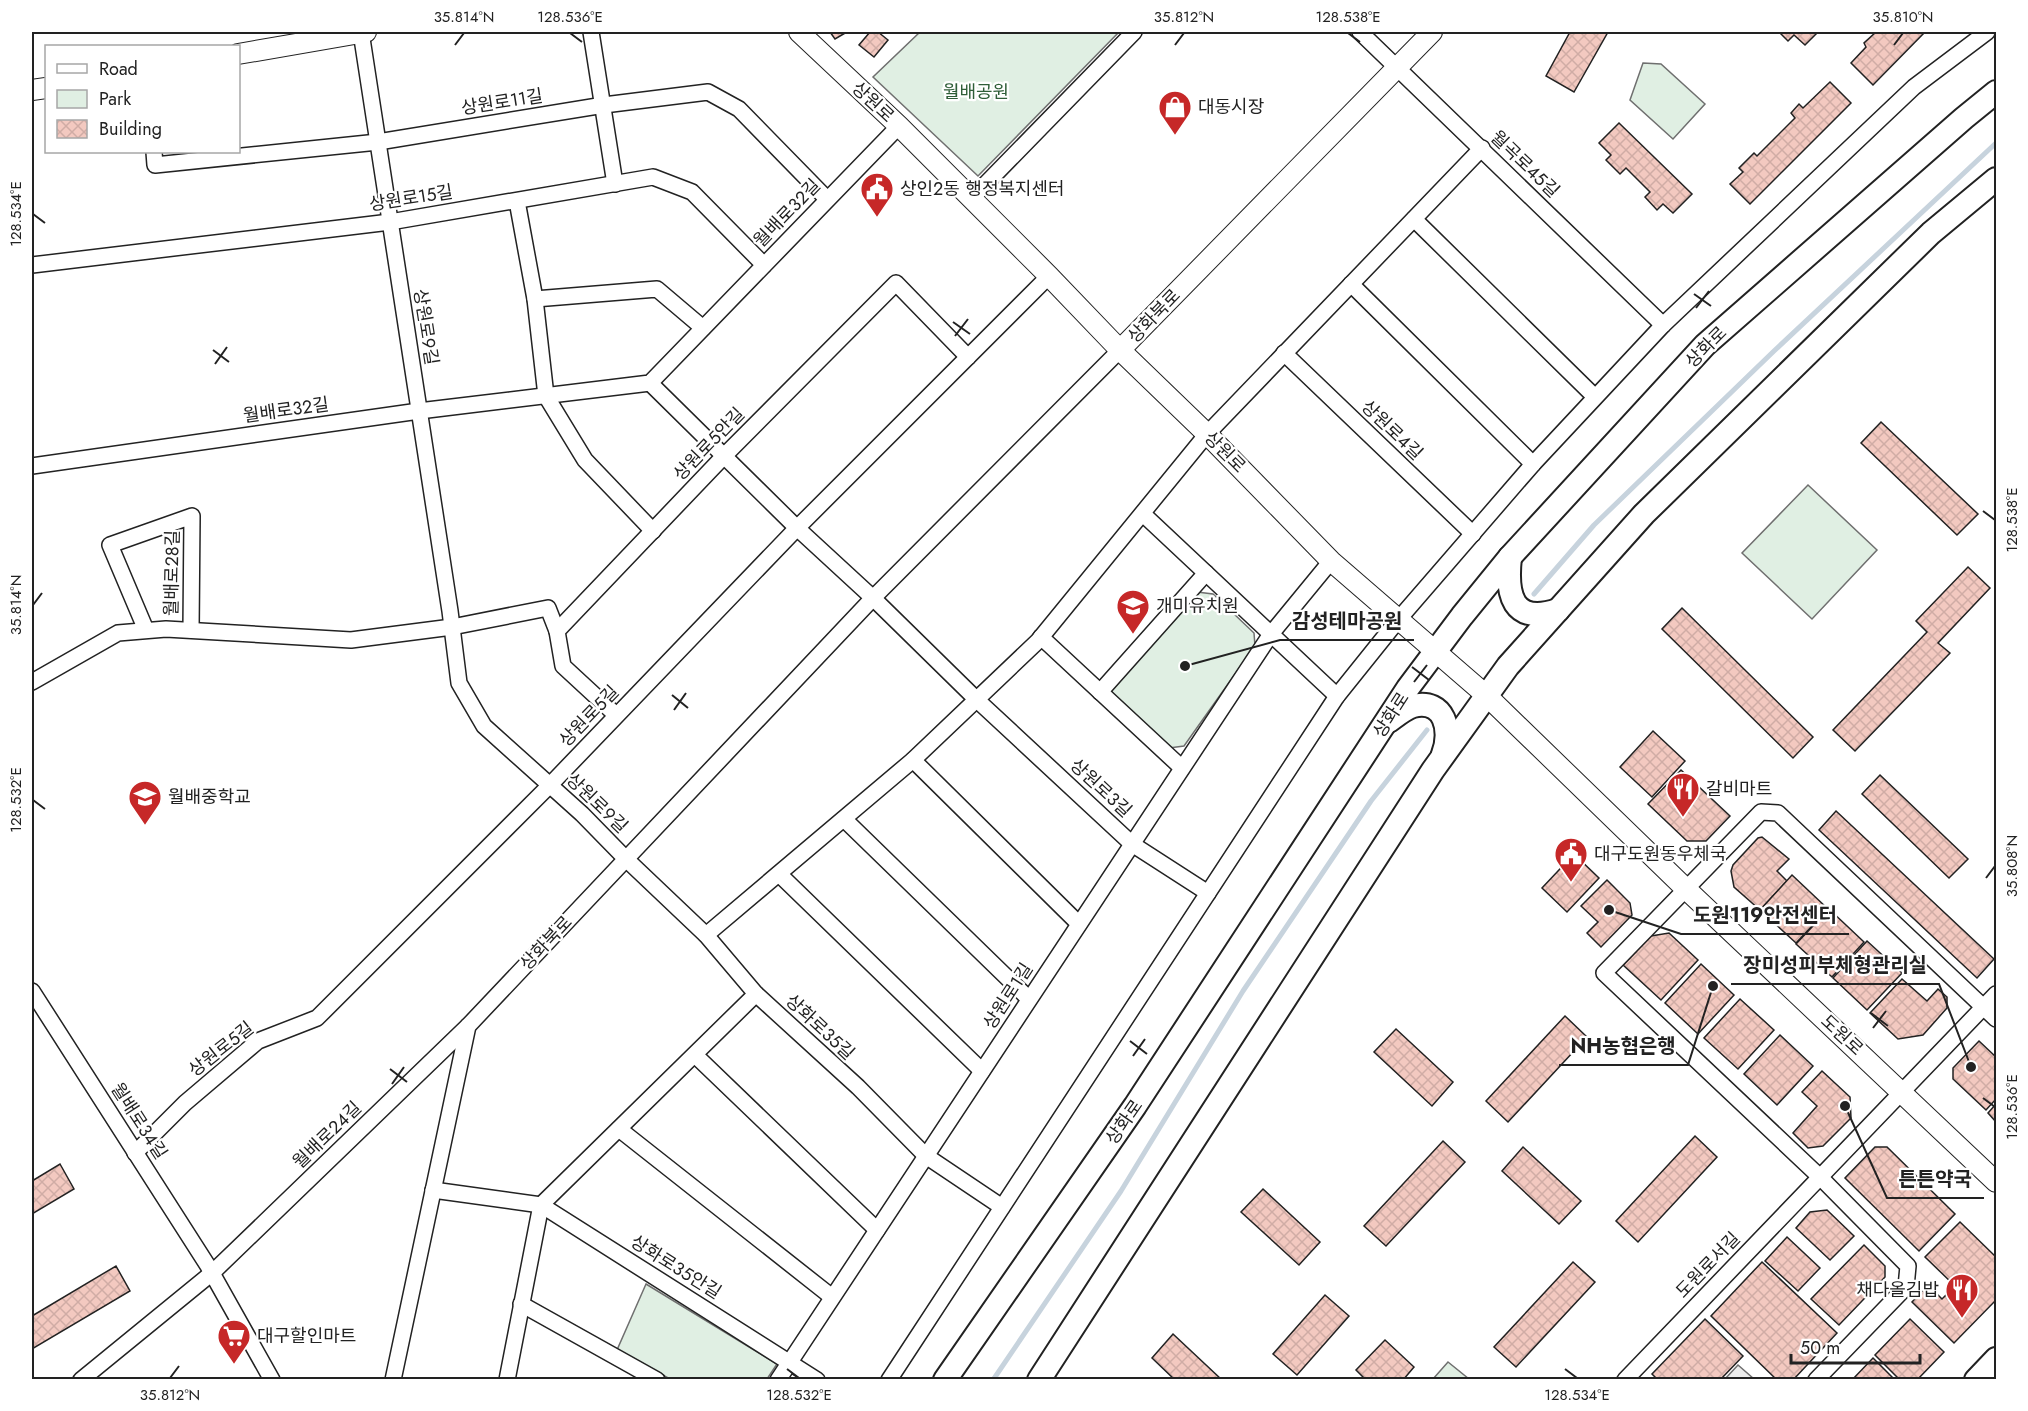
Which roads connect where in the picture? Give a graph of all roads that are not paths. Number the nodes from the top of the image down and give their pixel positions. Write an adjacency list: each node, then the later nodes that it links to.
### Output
1 (363, 32): 8 (street); 13 (street, 상원로9길)
2 (591, 32): 11 (street)
3 (799, 32): 12 (street, 상원로)
4 (1134, 32): 18 (street)
5 (1360, 32): 9 (street, 월곡로45길)
6 (1432, 32): 9 (street, 상화북로)
7 (1987, 32): 28 (street)
8 (240, 54)
9 (1396, 68): 14 (street, 월곡로45길); 30 (street, 상화북로)
10 (1996, 92): 45 (main road, 상화로)
11 (604, 105): 13 (street, 상원로11길); 17 (street); 19 (street, 상원로11길)
12 (899, 126): 18 (street, 상원로); 19 (street, 월배로32길)
13 (378, 142): 15 (street, 상원로11길); 22 (street, 상원로9길)
14 (1482, 148): 21 (street); 28 (street, 월곡로45길)
15 (153, 153)
16 (1996, 179): 49 (main road)
17 (615, 184): 20 (street, 상원로15길); 23 (street, 상원로15길)
18 (971, 199): 25 (street, 상원로)
19 (827, 200): 23 (street, 월배로32길)
20 (517, 201): 22 (street, 상원로15길); 27 (street)
21 (1414, 219): 26 (street); 35 (street)
22 (390, 222): 24 (street, 상원로15길); 36 (street, 상원로9길)
23 (764, 265): 29 (street, 월배로32길)
24 (32, 266)
25 (1049, 276): 30 (street, 상원로); 32 (street, 상원로5길)
26 (1351, 284): 31 (street); 39 (street)
27 (535, 299): 29 (street); 34 (street)
28 (1663, 325): 35 (street)
29 (703, 328): 33 (street, 월배로32길)
30 (1120, 350): 37 (street, 상원로); 48 (street, 상화북로)
31 (1284, 353): 37 (street); 44 (street, 상원로4길)
32 (968, 357): 38 (street, 상원로5안길); 42 (street, 상원로5길)
33 (650, 383): 34 (street, 월배로32길); 38 (street)
34 (546, 396): 36 (street, 월배로32길); 43 (street)
35 (1594, 396): 39 (street)
36 (419, 411): 40 (street, 월배로32길); 51 (street, 상원로9길)
37 (1208, 434): 41 (street); 46 (street, 상원로)
38 (724, 456): 42 (street); 43 (street, 상원로5안길)
39 (1533, 464): 44 (street)
40 (32, 466)
41 (1143, 514): 47 (street); 56 (street)
42 (797, 528): 48 (street); 63 (street, 상원로5길)
43 (653, 531): 54 (street, 상원로5안길)
44 (1473, 534): 50 (street)
45 (1510, 557): 49 (main road); 57 (main road, 상화로)
46 (1331, 561): 50 (street, 상원로); 55 (street, 상원로1길)
47 (1206, 573): 55 (street); 59 (street)
48 (873, 598): 62 (street); 71 (street, 상화북로)
49 (1558, 610): 61 (main road)
50 (1398, 620): 57 (street, 상원로); 60 (street)
51 (452, 627): 53 (street, 월배로28길); 54 (street); 68 (street, 상원로9길)
52 (146, 630): 53 (street, 월배로28길); 53 (street, 월배로28길); 58 (street, 월배로28길)
53 (190, 630)
54 (557, 631): 63 (street)
55 (1271, 634): 60 (street); 67 (street, 상원로1길)
56 (1041, 637): 59 (street); 62 (street)
57 (1434, 652): 61 (street, 상원로); 64 (main road, 상화로)
58 (32, 682)
59 (1100, 692): 67 (street)
60 (1337, 696): 74 (street)
61 (1487, 696): 65 (main road); 73 (street, 도원로)
62 (977, 700): 66 (street); 70 (street, 상원로3길)
63 (616, 715): 68 (street, 상원로5길)
64 (1384, 725): 65 (main road); 109 (main road, 상화로)
65 (1441, 758): 110 (main road)
66 (913, 760): 69 (street); 75 (street)
67 (1182, 768): 70 (street, 상원로1길)
68 (550, 784): 71 (street, 상원로9길); 88 (street, 상원로5길)
69 (844, 819): 72 (street); 80 (street)
70 (1132, 844): 74 (street, 상원로3길); 75 (street, 상원로1길)
71 (626, 859): 76 (street, 상화로35길); 83 (street, 상화북로)
72 (779, 874): 76 (street); 85 (street)
73 (1686, 889): 81 (street); 86 (street, 도원로); 90 (street)
74 (1208, 893): 94 (street)
75 (1079, 924): 80 (street, 상원로1길)
76 (706, 935): 78 (street, 상화로35길)
77 (32, 991): 88 (street, 월배로34길)
78 (756, 994): 84 (street); 89 (street, 상화로35길)
79 (1996, 994): 81 (street, 도원로서길)
80 (1029, 999): 85 (street, 상원로1길)
81 (1984, 1007): 82 (street); 86 (street, 도원로서길)
82 (1996, 1019)
83 (468, 1026): 92 (street); 96 (street, 월배로24길)
84 (695, 1055): 87 (street); 95 (street)
85 (982, 1071): 89 (street, 상원로1길)
86 (1903, 1092): 90 (street, 도원로서길); 91 (street, 도원로)
87 (619, 1129): 93 (street); 97 (street)
88 (135, 1153): 96 (street, 월배로34길)
89 (926, 1156): 94 (street, 상화로35길); 95 (street, 상원로1길)
90 (1820, 1178): 111 (street, 도원로서길); 112 (street)
91 (1996, 1182)
92 (433, 1190): 93 (street); 103 (street)
93 (541, 1205): 98 (street); 100 (street, 상화로35안길)
94 (1002, 1208): 108 (street)
95 (877, 1230): 97 (street, 상원로1길)
96 (212, 1273): 101 (street, 월배로24길); 102 (street)
97 (832, 1298): 100 (street, 상원로1길)
98 (521, 1304): 104 (street); 105 (street)
99 (1996, 1359): 113 (main road)
100 (789, 1362): 106 (street, 상원로1길); 107 (street, 상화로35안길)
101 (81, 1380)
102 (272, 1380)
103 (393, 1380)
104 (507, 1380)
105 (657, 1380)
106 (778, 1380)
107 (817, 1380)
108 (889, 1380)
109 (945, 1380)
110 (1039, 1380)
111 (1625, 1380)
112 (1816, 1380)
113 (1976, 1380)

